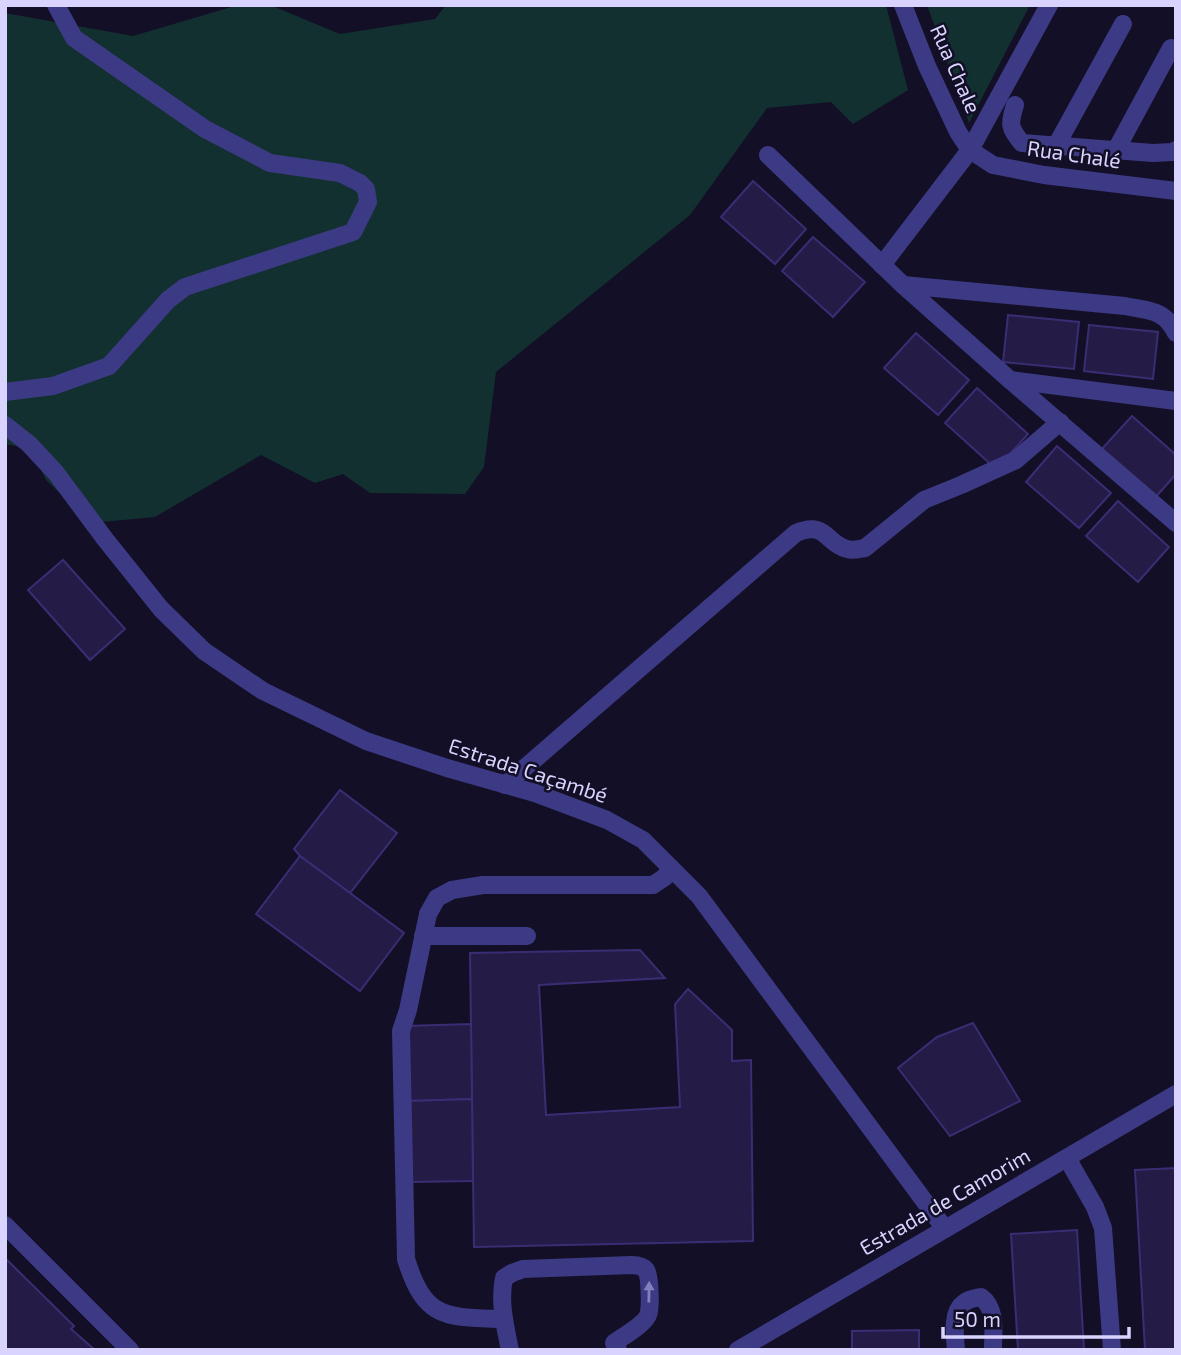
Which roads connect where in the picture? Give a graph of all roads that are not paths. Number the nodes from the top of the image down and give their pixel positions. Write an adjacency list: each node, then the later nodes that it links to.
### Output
1 (56, 5): 17 (street)
2 (903, 5): 8 (street, Rua Chale)
3 (1049, 5): 8 (street)
4 (1123, 24): 7 (street)
5 (1171, 48): 9 (street)
6 (1015, 106): 7 (street)
7 (1056, 146): 9 (street)
8 (970, 150): 12 (street, Rua Chalé); 13 (street)
9 (1116, 150): 10 (street)
10 (1176, 150)
11 (768, 155): 13 (street)
12 (1176, 191)
13 (882, 265): 14 (street)
14 (903, 285): 15 (street); 16 (street)
15 (1176, 333)
16 (1010, 380): 18 (street); 19 (street)
17 (5, 392)
18 (1176, 401)
19 (1060, 422): 21 (street); 22 (street)
20 (5, 425): 22 (street, Estrada Caçambé)
21 (1176, 523)
22 (505, 785): 23 (street, Estrada Caçambé)
23 (671, 869): 24 (street); 29 (street, Estrada Caçambé)
24 (423, 936): 25 (street); 30 (street)
25 (527, 936)
26 (1176, 1094): 27 (street, Estrada de Camorim)
27 (1067, 1158): 29 (street, Estrada de Camorim); 37 (street)
28 (5, 1225): 31 (street)
29 (945, 1228): 34 (street, Estrada de Camorim)
30 (504, 1318): 32 (street); 33 (street, one-way to 30)
31 (130, 1350)
32 (510, 1350)
33 (618, 1350)
34 (737, 1350)
35 (956, 1350): 36 (street)
36 (993, 1350)
37 (1112, 1350)

